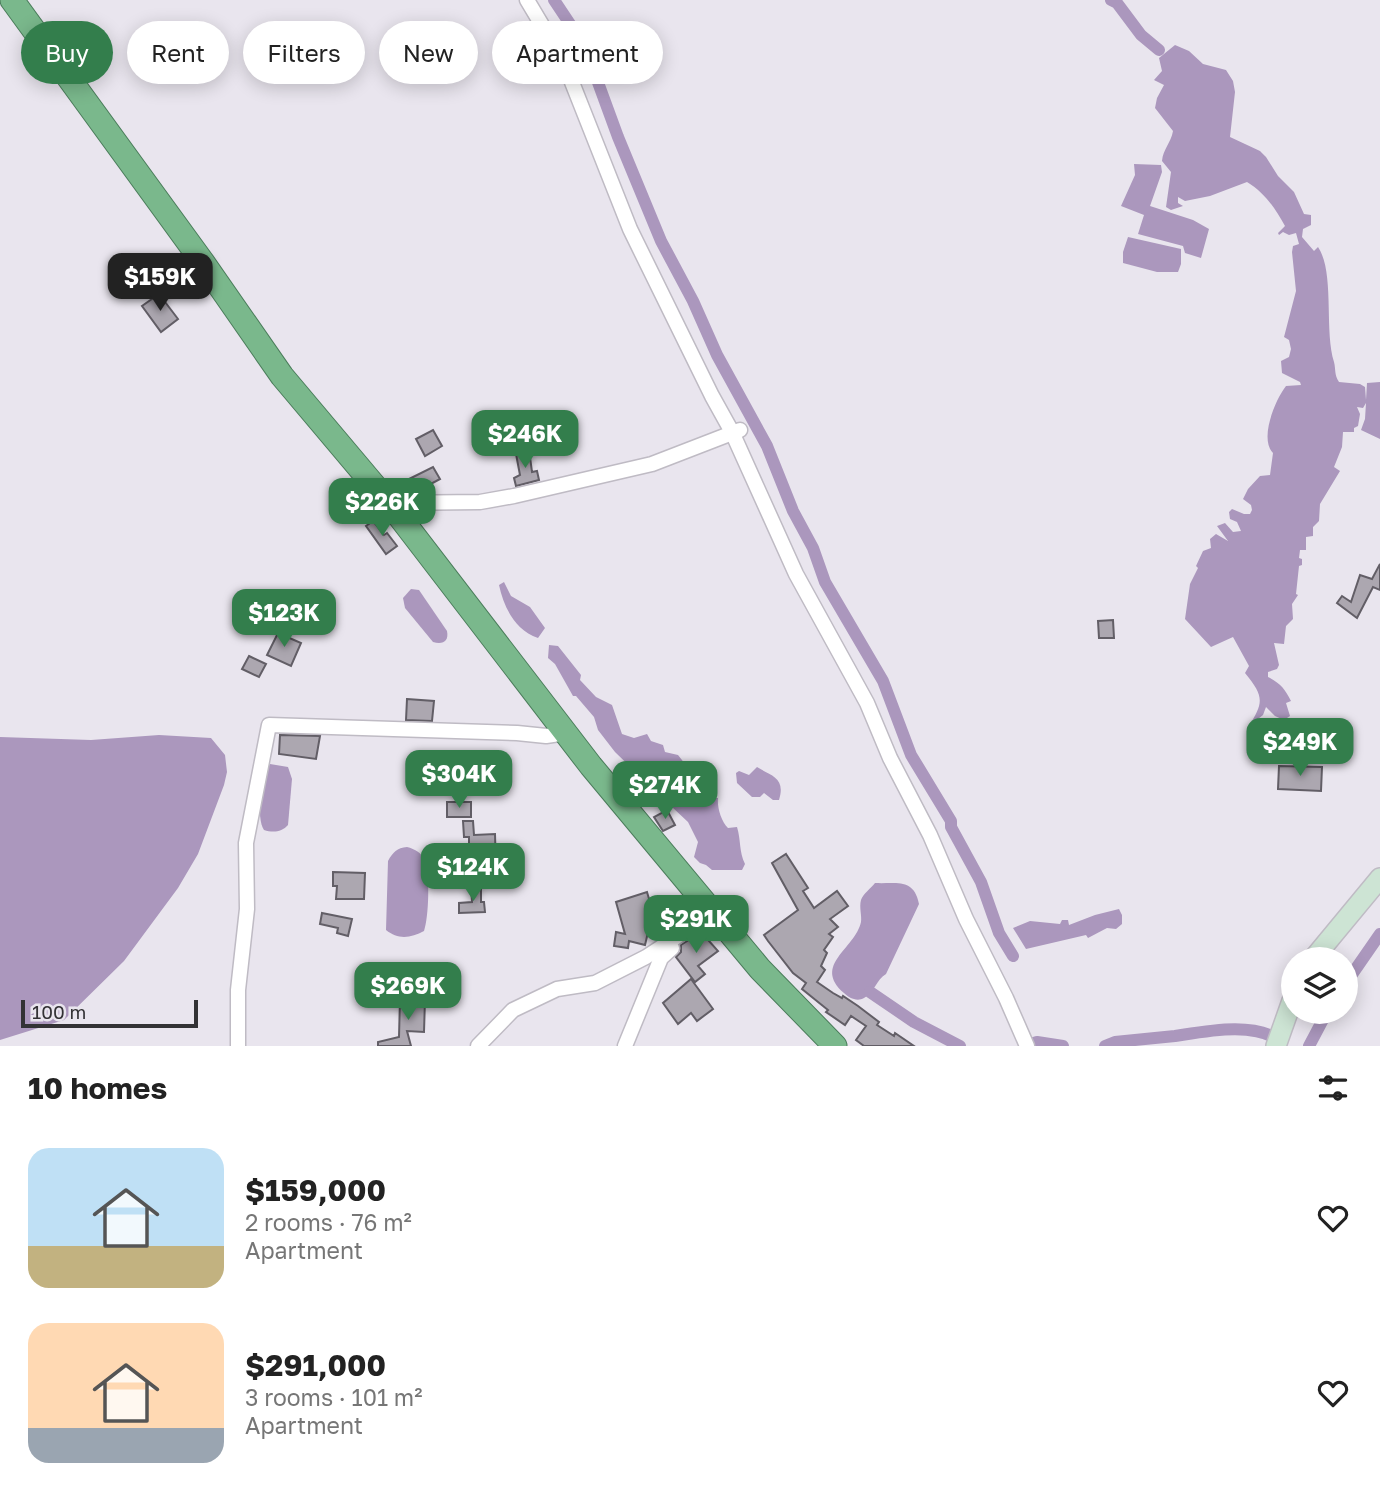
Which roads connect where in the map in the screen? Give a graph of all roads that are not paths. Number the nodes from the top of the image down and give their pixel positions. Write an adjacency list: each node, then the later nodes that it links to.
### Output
1 (12, 0): 4 (highway)
2 (527, 0): 3 (street)
3 (736, 431): 4 (street); 14 (street)
4 (389, 503): 5 (highway)
5 (566, 733): 7 (highway); 10 (street)
6 (1380, 878): 8 (main road)
7 (713, 913): 11 (street); 12 (street); 13 (highway)
8 (1324, 947)
9 (1284, 1024): 15 (main road)
10 (239, 1046)
11 (478, 1046)
12 (625, 1046)
13 (835, 1046)
14 (1027, 1046)
15 (1276, 1046)

